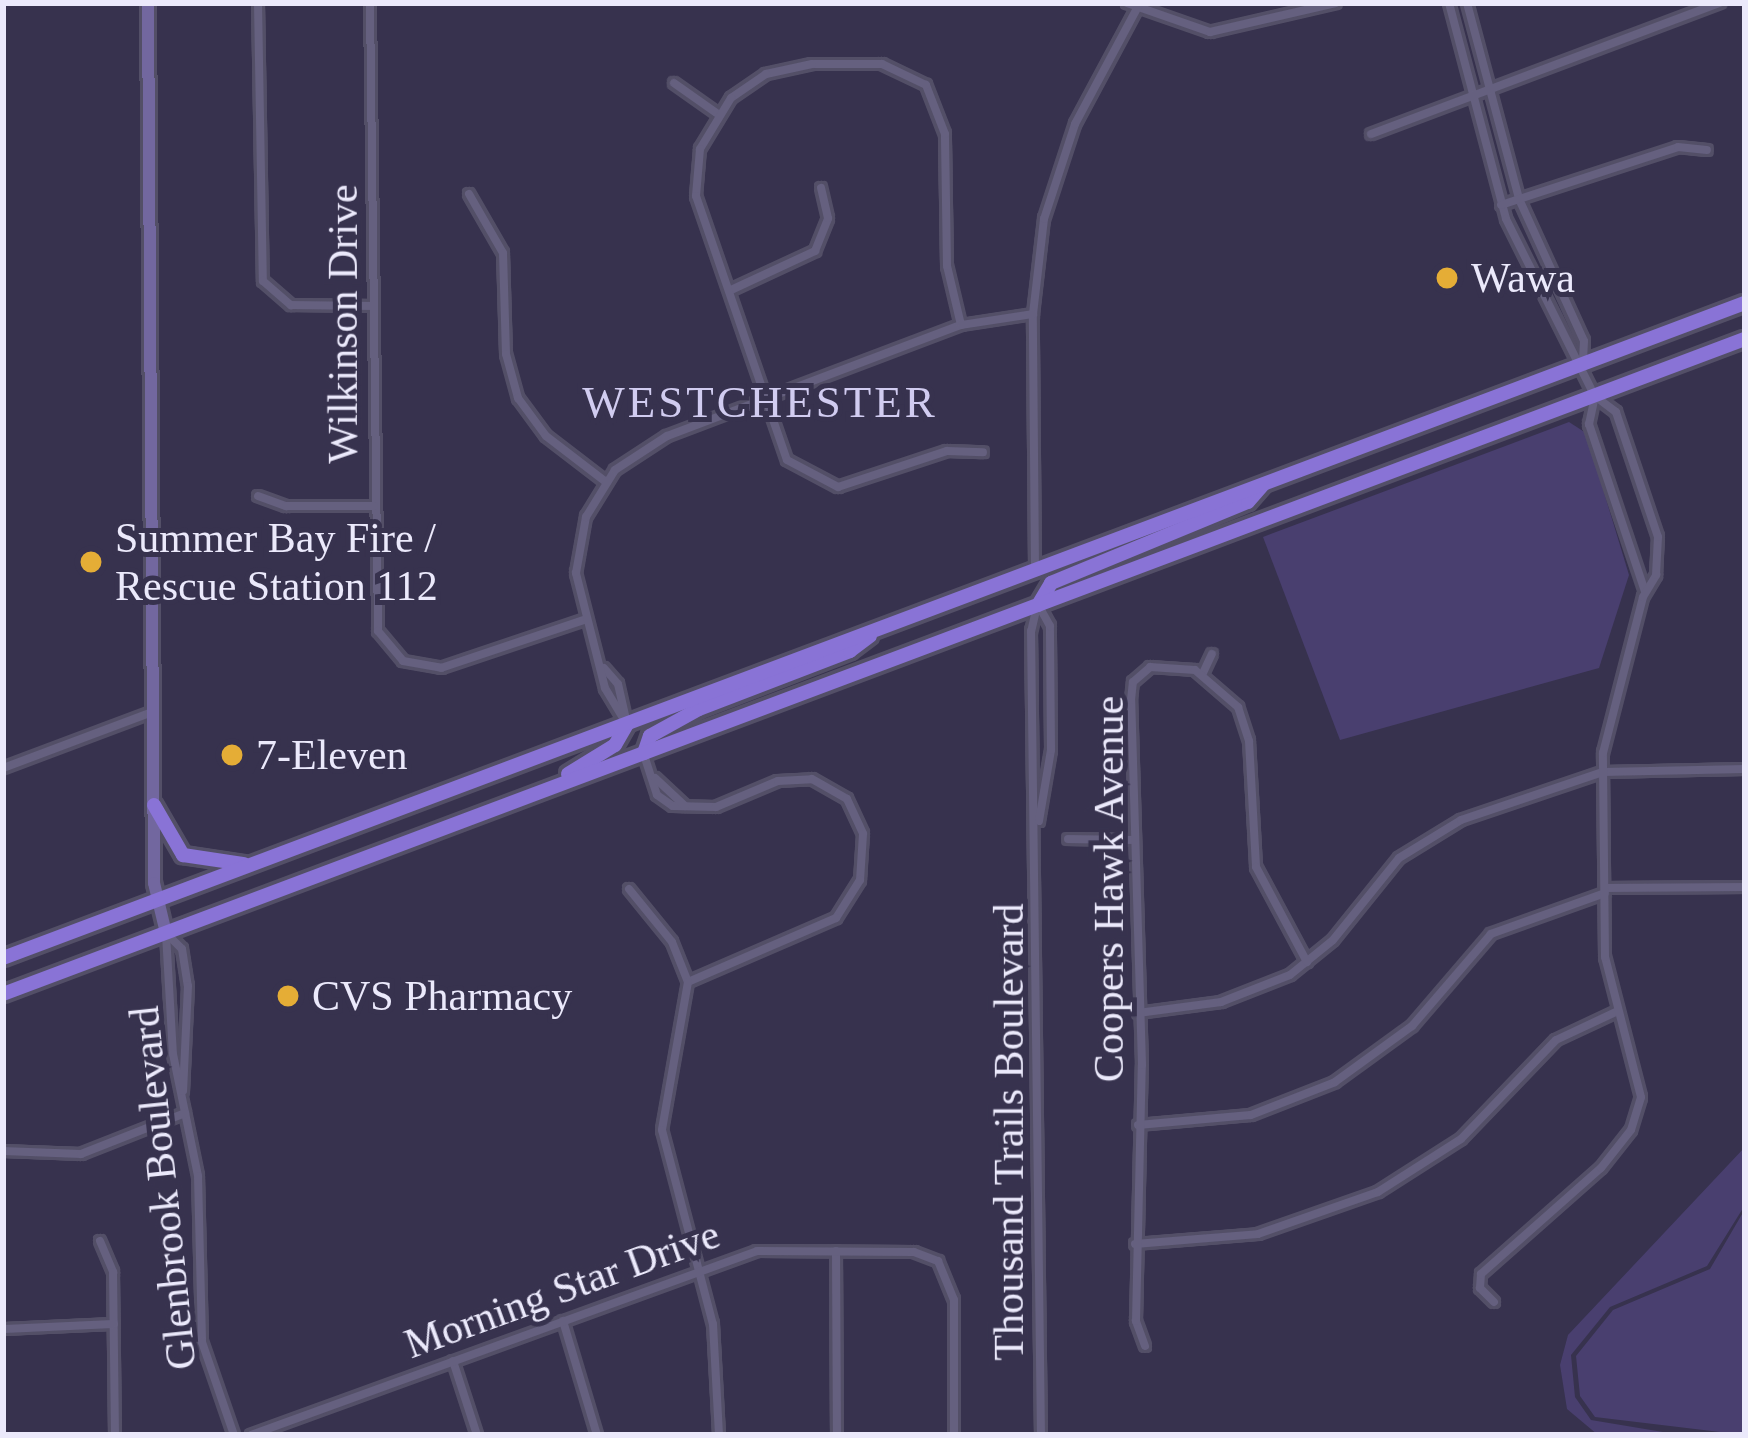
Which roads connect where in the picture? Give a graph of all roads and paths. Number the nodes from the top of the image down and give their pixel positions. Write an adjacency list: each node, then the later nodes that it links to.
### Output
1 (148, 3): 43 (main road)
2 (258, 3): 22 (street)
3 (370, 3): 22 (street, Wilkinson Drive)
4 (1336, 3): 9 (street)
5 (1448, 3): 12 (street)
6 (1466, 3): 11 (street)
7 (1720, 3): 11 (street)
8 (1134, 5): 9 (street); 23 (street)
9 (1310, 7)
10 (674, 83): 13 (street)
11 (1487, 86): 12 (street); 18 (street)
12 (1470, 92): 14 (street); 19 (street)
13 (718, 114): 20 (street); 24 (street)
14 (1370, 134)
15 (1707, 150): 18 (street)
16 (821, 188): 20 (street)
17 (469, 194): 30 (street)
18 (1519, 199): 19 (street); 26 (street)
19 (1501, 205): 26 (street)
20 (730, 290): 28 (street)
21 (1745, 303): 26 (highway)
22 (372, 306): 33 (street, Wilkinson Drive)
23 (1033, 314): 24 (street); 34 (street)
24 (961, 325): 28 (street)
25 (1745, 339): 27 (highway)
26 (1582, 364): 27 (street); 31 (highway)
27 (1594, 396): 35 (street); 35 (street); 36 (highway)
28 (762, 400): 29 (street); 30 (street)
29 (983, 452)
30 (606, 482): 37 (street)
31 (1263, 485): 34 (highway); 36 (highway)
32 (258, 496): 33 (street)
33 (374, 506): 37 (street, Wilkinson Drive)
34 (1035, 571): 38 (highway)
35 (1646, 591): 48 (street)
36 (1038, 605): 41 (street, Thousand Trails Boulevard); 42 (street, Thousand Trails Boulevard); 45 (highway)
37 (584, 620): 44 (street)
38 (873, 632): 44 (highway); 45 (highway)
39 (1212, 654): 40 (street)
40 (1203, 673): 53 (street, Coopers Hawk Avenue); 61 (street)
41 (1032, 689): 42 (street); 51 (street, Thousand Trails Boulevard)
42 (1050, 689): 51 (street, Thousand Trails Boulevard)
43 (152, 712): 46 (street); 50 (main road)
44 (627, 724): 49 (highway); 54 (highway)
45 (644, 753): 49 (highway); 62 (street)
46 (3, 768)
47 (1745, 769): 48 (street)
48 (1603, 772): 57 (street); 61 (street)
49 (544, 790): 59 (highway)
50 (154, 805): 54 (highway); 58 (main road)
51 (1036, 828): 90 (street, Thousand Trails Boulevard)
52 (1068, 839): 53 (street)
53 (1133, 840): 65 (street, Coopers Hawk Avenue)
54 (255, 864): 58 (highway)
55 (1745, 887): 57 (street)
56 (629, 889): 62 (street)
57 (1605, 891): 64 (street); 68 (street)
58 (157, 901): 59 (main road); 60 (highway)
59 (166, 933): 63 (highway); 66 (street, Glenbrook Boulevard); 66 (street)
60 (3, 958)
61 (1307, 962): 65 (street)
62 (688, 982): 75 (street)
63 (3, 994)
64 (1618, 1011): 71 (street); 76 (street)
65 (1138, 1013): 68 (street, Coopers Hawk Avenue)
66 (183, 1094): 67 (street, Glenbrook Boulevard)
67 (186, 1113): 69 (street); 83 (street, Glenbrook Boulevard)
68 (1138, 1125): 71 (street, Coopers Hawk Avenue)
69 (3, 1151)
70 (100, 1241): 78 (street)
71 (1135, 1244): 80 (street, Coopers Hawk Avenue)
72 (836, 1251): 74 (street, Morning Star Drive); 75 (street, Morning Star Drive); 88 (street)
73 (946, 1251): 74 (street)
74 (938, 1261): 89 (street)
75 (700, 1269): 77 (street, Morning Star Drive); 87 (street)
76 (1494, 1302)
77 (563, 1321): 81 (street, Morning Star Drive); 86 (street)
78 (114, 1324): 79 (street); 82 (street)
79 (3, 1329)
80 (1145, 1346)
81 (453, 1361): 84 (street, Morning Star Drive); 85 (street)
82 (115, 1435)
83 (234, 1435)
84 (251, 1435)
85 (477, 1435)
86 (597, 1435)
87 (719, 1435)
88 (837, 1435)
89 (954, 1435)
90 (1041, 1435)

